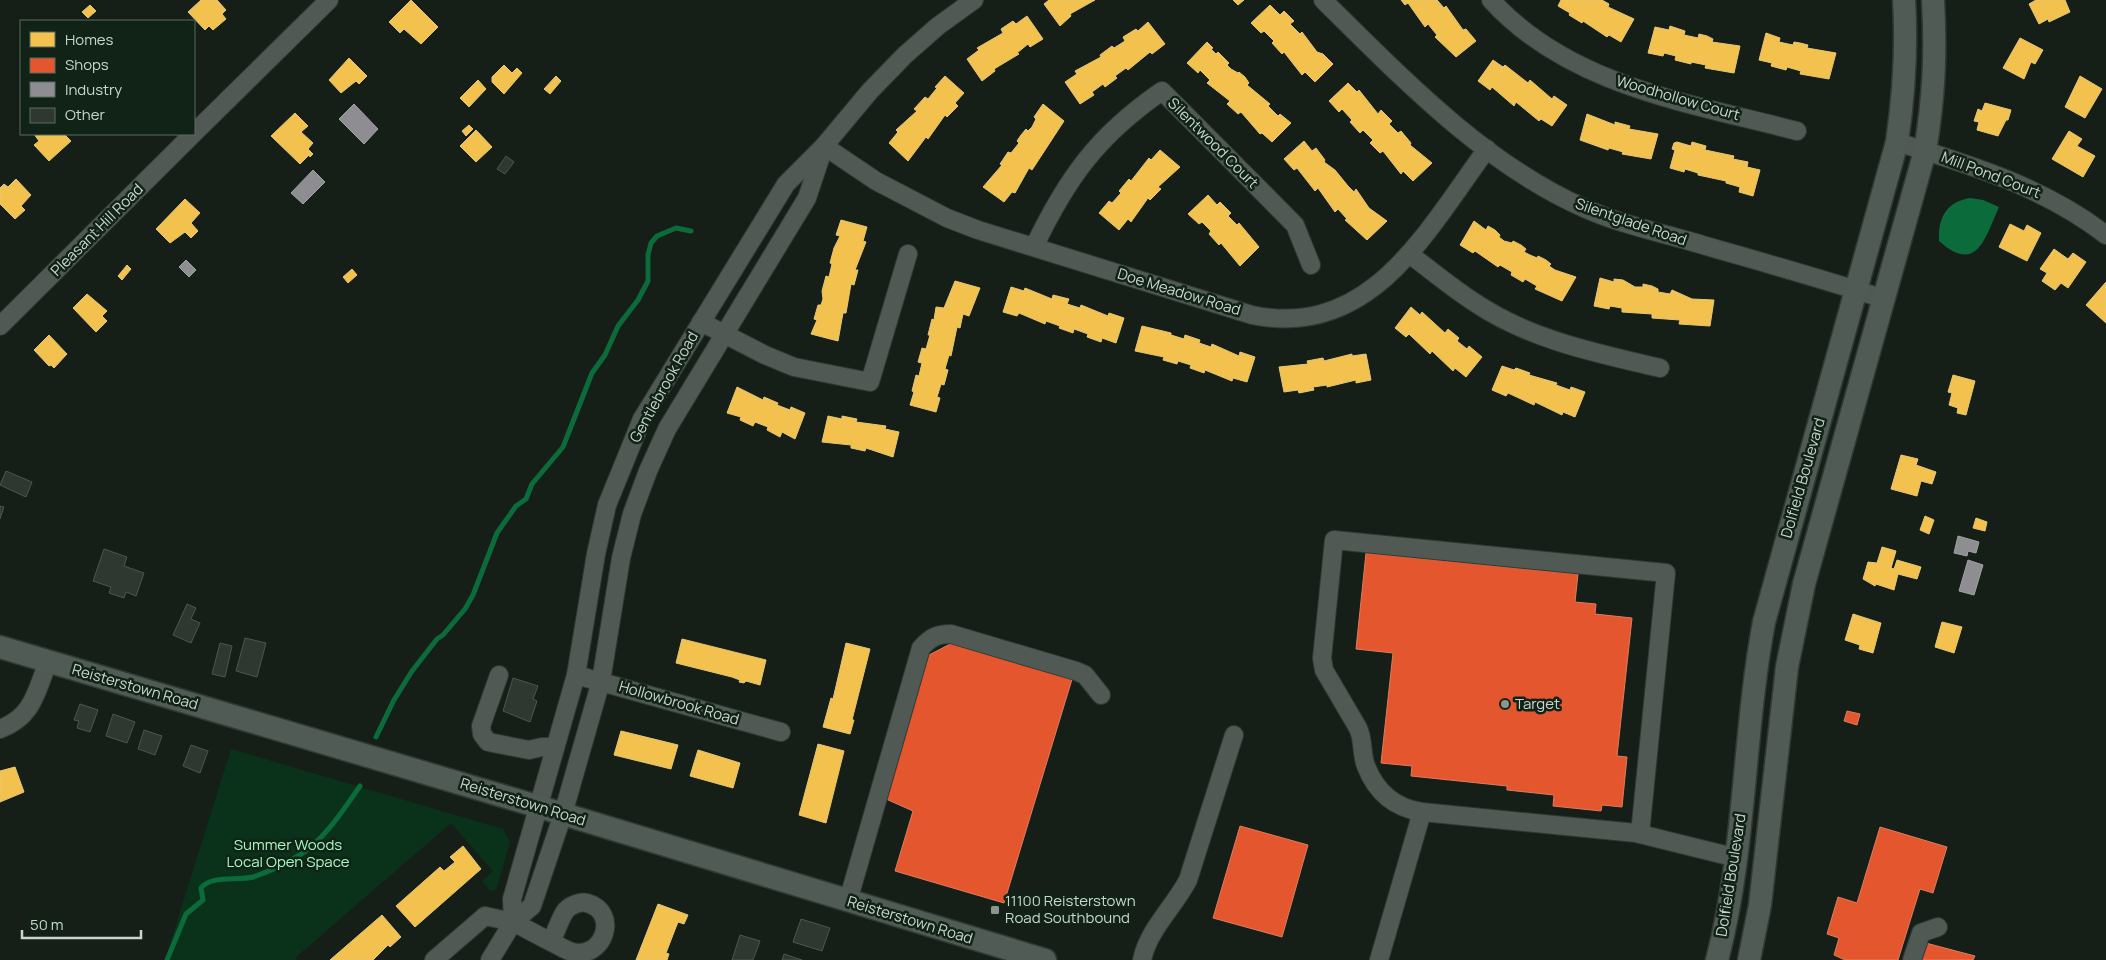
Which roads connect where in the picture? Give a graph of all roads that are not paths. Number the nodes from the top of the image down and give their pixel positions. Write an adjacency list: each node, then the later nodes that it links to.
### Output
1 (329, 0): 8 (street, Pleasant Hill Road)
2 (974, 0): 11 (street, Gentlebrook Road)
3 (1323, 0): 12 (street, Silentglade Road)
4 (1491, 0): 7 (street, Woodhollow Court)
5 (1904, 0): 10 (main road, Dolfield Boulevard)
6 (1933, 0): 13 (main road, Dolfield Boulevard)
7 (1797, 131)
8 (195, 133)
9 (193, 135): 22 (street, Pleasant Hill Road)
10 (1897, 142): 13 (street, Mill Pond Court); 19 (main road, Dolfield Boulevard)
11 (824, 146): 15 (street, Doe Meadow Road); 21 (street, Gentlebrook Road); 23 (street, Gentlebrook Road)
12 (1487, 148): 17 (street, Doe Meadow Road); 19 (street, Silentglade Road)
13 (1925, 151): 14 (street, Mill Pond Court); 20 (main road, Dolfield Boulevard)
14 (2106, 235)
15 (1034, 247): 17 (street, Doe Meadow Road); 18 (street, Silentwood Court)
16 (908, 254): 23 (street)
17 (1410, 254): 24 (street)
18 (1311, 265)
19 (1857, 290): 20 (street, Silentglade Road); 39 (main road, Dolfield Boulevard)
20 (1884, 299): 50 (main road, Dolfield Boulevard)
21 (701, 322): 23 (street); 27 (street, Gentlebrook Road)
22 (0, 326)
23 (725, 335): 29 (street, Gentlebrook Road)
24 (1660, 368)
25 (0, 648): 26 (main road, Reisterstown Road)
26 (48, 662): 31 (street); 35 (main road, Reisterstown Road)
27 (576, 675): 29 (street, Hollowbrook Road); 34 (street, Gentlebrook Road)
28 (499, 676): 34 (street)
29 (601, 681): 32 (street, Hollowbrook Road); 37 (street, Gentlebrook Road)
30 (1101, 695): 40 (street)
31 (0, 728)
32 (781, 732)
33 (1234, 735): 47 (street)
34 (554, 747): 35 (street, Gentlebrook Road)
35 (540, 807): 37 (main road, Reisterstown Road); 41 (street, Gentlebrook Road)
36 (1422, 812): 38 (street); 38 (street); 48 (street)
37 (563, 814): 40 (main road, Reisterstown Road); 41 (street, Gentlebrook Road)
38 (1640, 834): 39 (street)
39 (1737, 858): 49 (main road, Dolfield Boulevard)
40 (848, 902): 46 (main road, Reisterstown Road)
41 (513, 922): 43 (street); 44 (street); 45 (street)
42 (1938, 927): 51 (street)
43 (551, 942)
44 (434, 960)
45 (490, 960)
46 (1045, 960)
47 (1142, 960)
48 (1379, 960)
49 (1717, 960)
50 (1749, 960)
51 (1912, 960)

